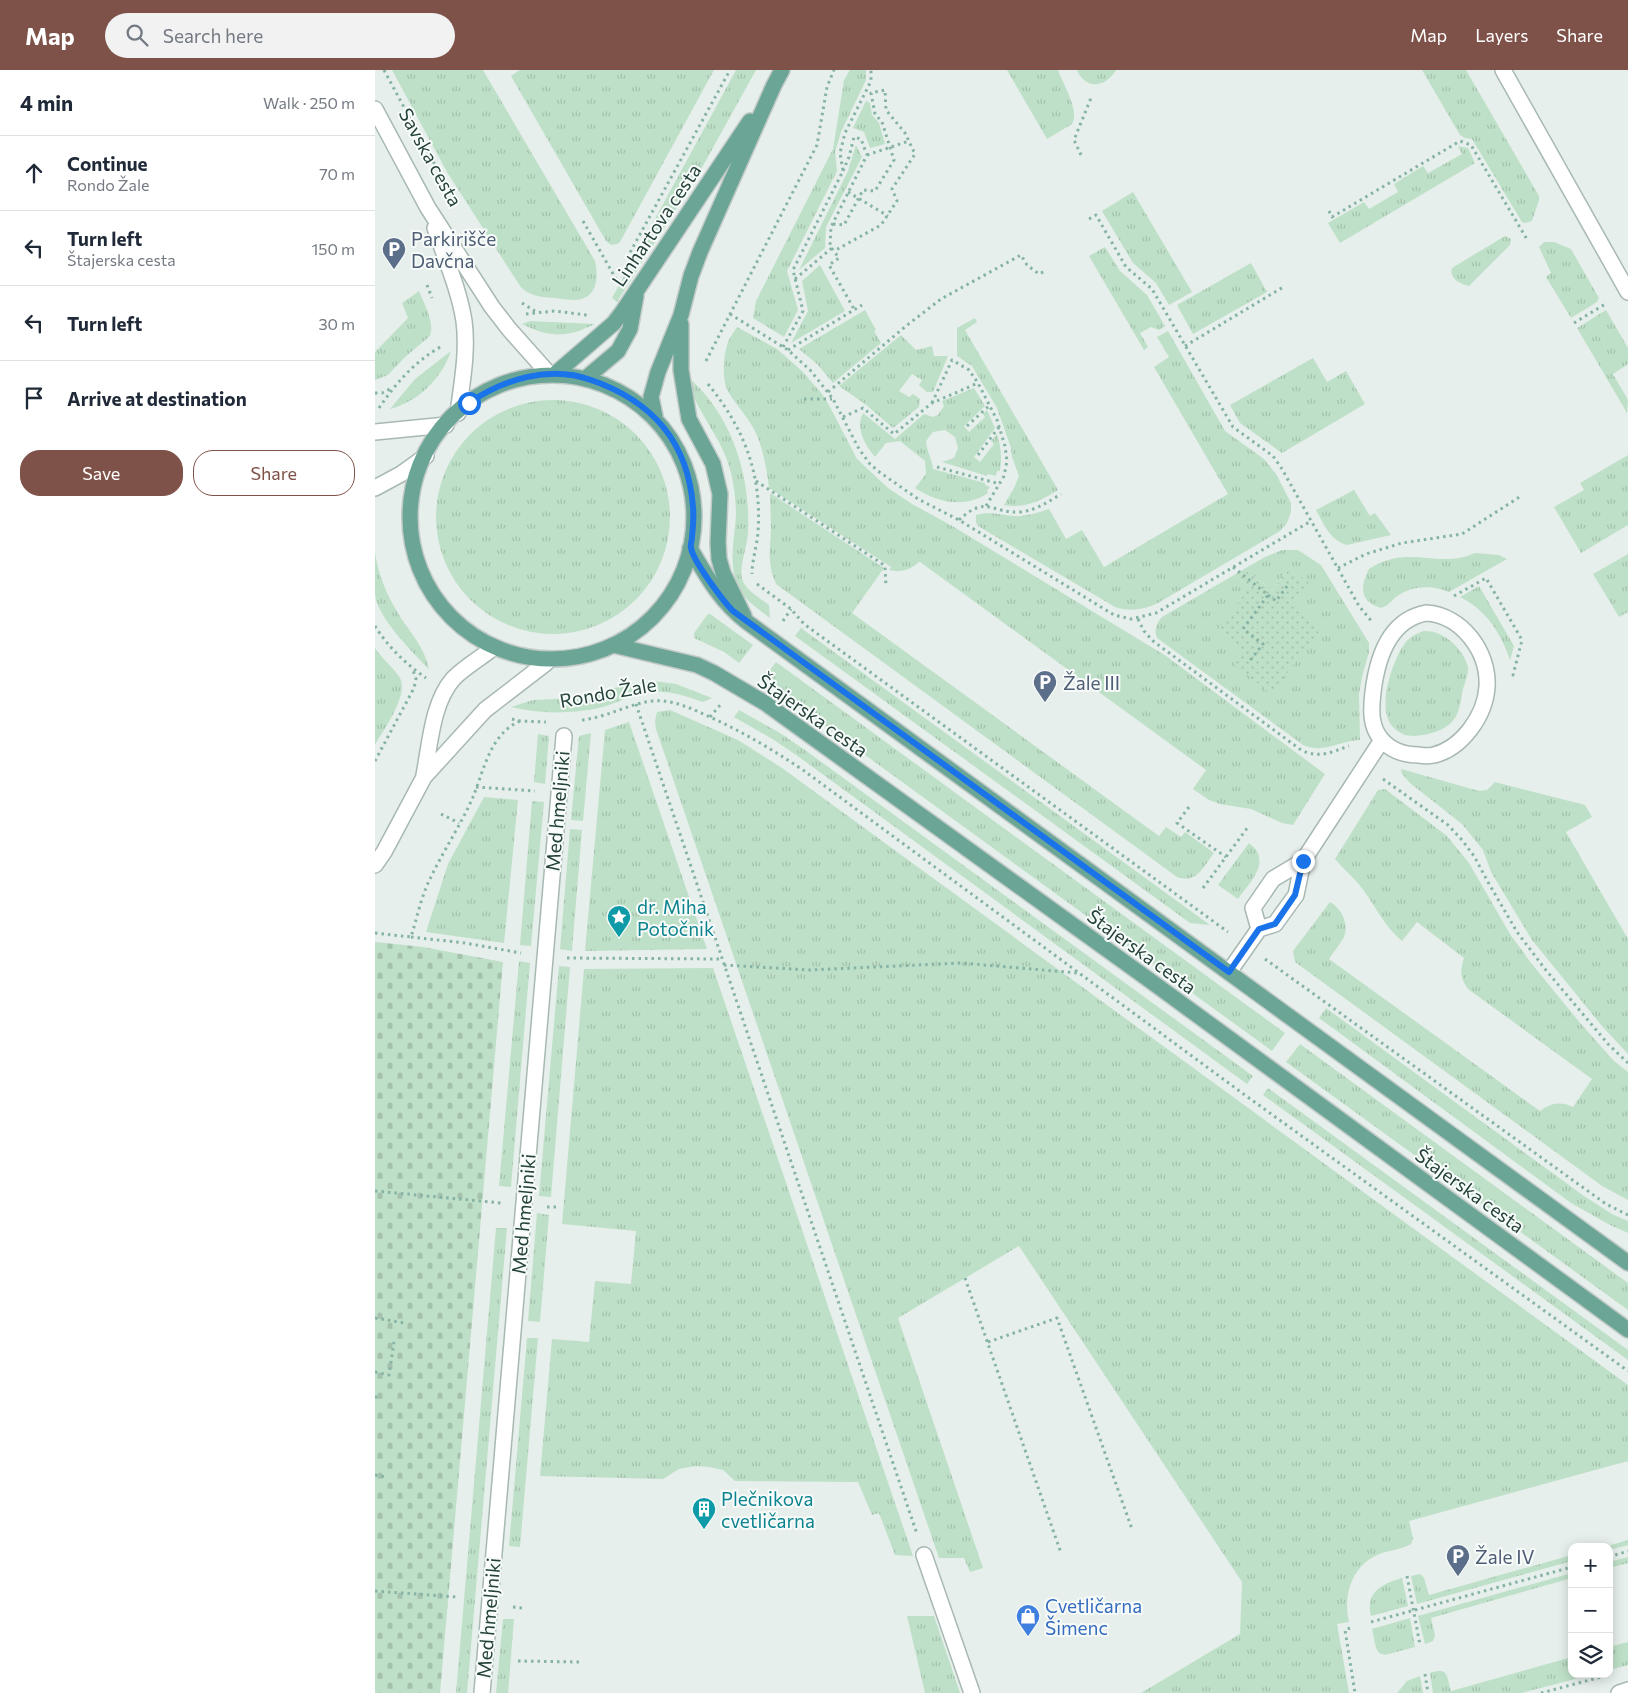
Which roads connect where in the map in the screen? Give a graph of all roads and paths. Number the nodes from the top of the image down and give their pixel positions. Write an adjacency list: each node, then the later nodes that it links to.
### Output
1 (384, 70): 18 (path, Savska cesta)
2 (730, 70): 26 (path, Linhartova cesta)
3 (782, 70): 7 (main road, Linhartova cesta)
4 (834, 70): 42 (path)
5 (871, 70): 14 (path)
6 (1503, 70): 35 (street)
7 (774, 84): 34 (main road, Linhartova cesta); 44 (main road, Linhartova cesta)
8 (1091, 98): 13 (path)
9 (375, 109): 17 (street, Savska cesta)
10 (909, 141): 11 (path); 11 (path); 20 (path)
11 (890, 147): 12 (path); 16 (path)
12 (867, 155): 14 (path); 15 (path)
13 (1081, 155)
14 (843, 171): 31 (path)
15 (848, 192): 16 (path); 23 (path)
16 (859, 198): 20 (path); 23 (path)
17 (428, 208): 51 (street, Savska cesta); 63 (street, Savska cesta)
18 (460, 209)
19 (1329, 211): 24 (path)
20 (888, 216): 25 (path)
21 (1089, 219): 47 (path)
22 (583, 221): 30 (path)
23 (833, 224): 25 (path)
24 (1528, 241)
25 (833, 250): 31 (path); 39 (path)
26 (625, 262)
27 (621, 270): 30 (path, Linhartova cesta)
28 (1045, 270): 56 (path)
29 (425, 277): 37 (path)
30 (616, 279): 32 (path, Linhartova cesta)
31 (795, 280): 48 (path)
32 (612, 286)
33 (1285, 286): 47 (path)
34 (638, 290): 51 (main road, Linhartova cesta); 52 (main road)
35 (1628, 292): 45 (path)
36 (519, 300): 41 (path)
37 (434, 304)
38 (862, 305): 39 (path)
39 (855, 309): 49 (path)
40 (594, 310): 41 (path)
41 (536, 312): 43 (path)
42 (730, 314): 48 (path); 50 (path)
43 (520, 315)
44 (681, 315): 64 (main road, Linhartova cesta); 89 (main road)
45 (1574, 323)
46 (443, 343): 55 (path)
47 (1185, 346): 80 (path)
48 (783, 347): 49 (path)
49 (788, 350): 56 (path)
50 (704, 368)
51 (552, 374): 52 (main road); 63 (main road)
52 (586, 378): 64 (main road)
53 (706, 381): 73 (path)
54 (978, 383): 60 (path); 60 (path); 61 (path)
55 (393, 388): 57 (path); 62 (path)
56 (828, 392): 59 (path)
57 (375, 393)
58 (804, 399): 59 (path)
59 (833, 399): 65 (path)
60 (932, 403): 65 (path)
61 (990, 406): 67 (path); 68 (path)
62 (378, 409)
63 (458, 413): 66 (main road)
64 (655, 416): 81 (main road)
65 (843, 417): 79 (path)
66 (446, 425): 69 (street); 71 (main road)
67 (967, 426)
68 (999, 426): 70 (path); 74 (path)
69 (375, 432)
70 (978, 455)
71 (426, 456): 75 (street); 94 (main road)
72 (937, 466): 74 (path)
73 (756, 481): 85 (path); 87 (path)
74 (1000, 484): 78 (path)
75 (375, 488)
76 (1061, 494): 78 (path)
77 (1521, 496): 83 (path)
78 (986, 506): 79 (path)
79 (959, 520): 88 (path)
80 (1311, 521): 82 (path); 83 (path)
81 (690, 548): 89 (main road, Štajerska cesta); 93 (main road)
82 (1233, 567): 86 (path); 88 (path)
83 (1338, 568): 92 (path)
84 (1288, 585): 86 (path)
85 (886, 587)
86 (1268, 596): 96 (path)
87 (791, 609): 90 (path); 119 (path)
88 (1138, 619): 107 (path)
89 (747, 622): 128 (main road, Štajerska cesta)
90 (780, 625)
91 (375, 626): 97 (path)
92 (1387, 642): 105 (street); 105 (street)
93 (613, 645): 95 (main road); 138 (main road, Štajerska cesta)
94 (493, 648): 95 (main road); 108 (street)
95 (546, 663): 108 (street)
96 (1249, 663)
97 (413, 670): 98 (path); 106 (path)
98 (431, 681)
99 (722, 702): 101 (path)
100 (636, 704): 101 (path, Rondo Žale); 102 (path, Rondo Žale); 126 (path)
101 (710, 717): 129 (path)
102 (574, 721)
103 (548, 722): 109 (path, Rondo Žale)
104 (564, 736): 110 (street, Med hmeljniki)
105 (1382, 740): 107 (street)
106 (375, 762)
107 (1366, 762): 116 (street); 130 (path)
108 (424, 777): 117 (street)
109 (476, 787): 110 (path); 113 (path)
110 (559, 793): 165 (street, Med hmeljniki)
111 (1189, 807): 115 (path)
112 (441, 814): 113 (path)
113 (459, 823): 122 (path)
114 (1248, 827): 115 (path)
115 (1226, 857): 118 (path)
116 (1303, 861): 120 (street); 120 (street)
117 (375, 865)
118 (1203, 888)
119 (1216, 923)
120 (1259, 929): 128 (street)
121 (375, 933): 122 (path)
122 (411, 937): 123 (path)
123 (511, 952)
124 (1264, 958): 133 (path)
125 (578, 959): 126 (path)
126 (722, 960): 127 (path)
127 (724, 965): 129 (path); 150 (path)
128 (1229, 972): 134 (main road, Štajerska cesta)
129 (1079, 973): 141 (path)
130 (1628, 1063)
131 (375, 1191): 132 (path)
132 (491, 1202)
133 (1628, 1215)
134 (1628, 1262)
135 (965, 1278): 140 (path)
136 (375, 1318): 137 (path)
137 (405, 1323)
138 (1628, 1330)
139 (394, 1342): 142 (path)
140 (988, 1342): 147 (path); 149 (path)
141 (1628, 1371)
142 (375, 1372)
143 (375, 1397): 144 (path)
144 (380, 1397)
145 (375, 1475): 146 (path)
146 (386, 1476)
147 (1132, 1529)
148 (1628, 1551): 151 (path)
149 (1061, 1554)
150 (924, 1555): 166 (street)
151 (1613, 1556)
152 (1568, 1568): 156 (path)
153 (1407, 1576): 156 (path)
154 (375, 1590): 155 (path)
155 (457, 1597)
156 (1413, 1611): 157 (path); 159 (path)
157 (1371, 1622)
158 (1350, 1628): 167 (path)
159 (1420, 1645)
160 (518, 1661): 161 (path)
161 (580, 1662)
162 (1425, 1674): 168 (path)
163 (1595, 1678): 169 (path)
164 (1628, 1690): 170 (street)
165 (482, 1693)
166 (972, 1693)
167 (1355, 1693)
168 (1428, 1693)
169 (1541, 1693)
170 (1619, 1693)

